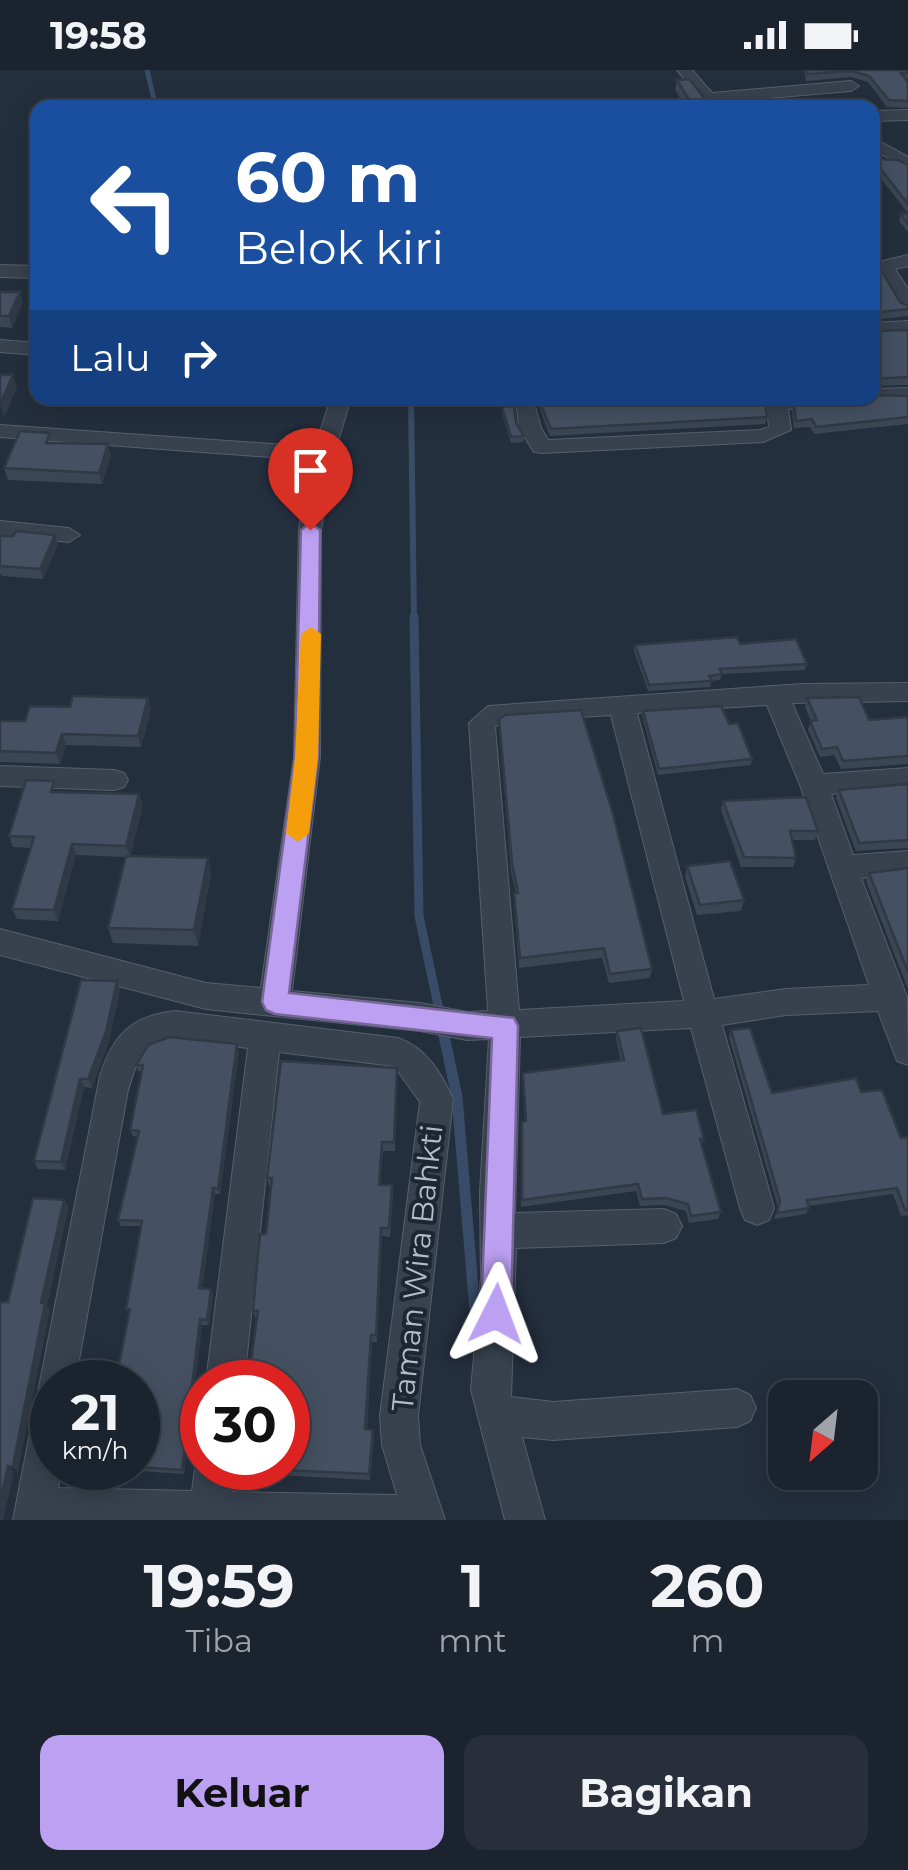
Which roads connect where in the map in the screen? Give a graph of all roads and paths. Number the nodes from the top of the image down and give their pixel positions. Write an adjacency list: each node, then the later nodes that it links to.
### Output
1 (684, 70): 4 (street)
2 (840, 70): 3 (street)
3 (858, 99): 5 (street)
4 (710, 100)
5 (822, 100)
6 (908, 115): 7 (street)
7 (880, 116)
8 (880, 147): 9 (street)
9 (908, 164)
10 (898, 262): 13 (street)
11 (0, 271): 12 (street)
12 (30, 272)
13 (908, 304)
14 (908, 326): 15 (street)
15 (880, 329)
16 (0, 346): 17 (street)
17 (30, 348)
18 (908, 394): 19 (street)
19 (880, 396)
20 (339, 405): 24 (street)
21 (777, 405): 22 (street)
22 (527, 407)
23 (0, 431): 24 (street)
24 (323, 454): 39 (street)
25 (0, 528): 26 (street)
26 (69, 535)
27 (908, 692): 28 (street)
28 (776, 695): 29 (street); 33 (street)
29 (622, 704): 38 (street); 40 (street)
30 (0, 776): 32 (street)
31 (908, 778): 33 (street)
32 (114, 780)
33 (814, 785): 35 (street)
34 (908, 862): 35 (street)
35 (842, 868): 37 (street)
36 (0, 942): 39 (street)
37 (891, 997): 38 (street); 41 (street)
38 (704, 1014): 40 (street); 42 (street)
39 (270, 1019): 40 (street); 45 (street, Taman Wira Bahkti); 46 (street); 52 (street, Taman Wira Bahkti)
40 (505, 1026): 44 (street)
41 (908, 1050)
42 (757, 1208)
43 (664, 1226): 44 (street)
44 (498, 1231): 48 (street)
45 (60, 1360)
46 (228, 1360)
47 (737, 1408): 48 (street)
48 (495, 1415): 53 (street)
49 (213, 1490): 50 (street)
50 (210, 1509): 51 (street); 52 (street)
51 (34, 1514)
52 (423, 1517)
53 (524, 1520)

